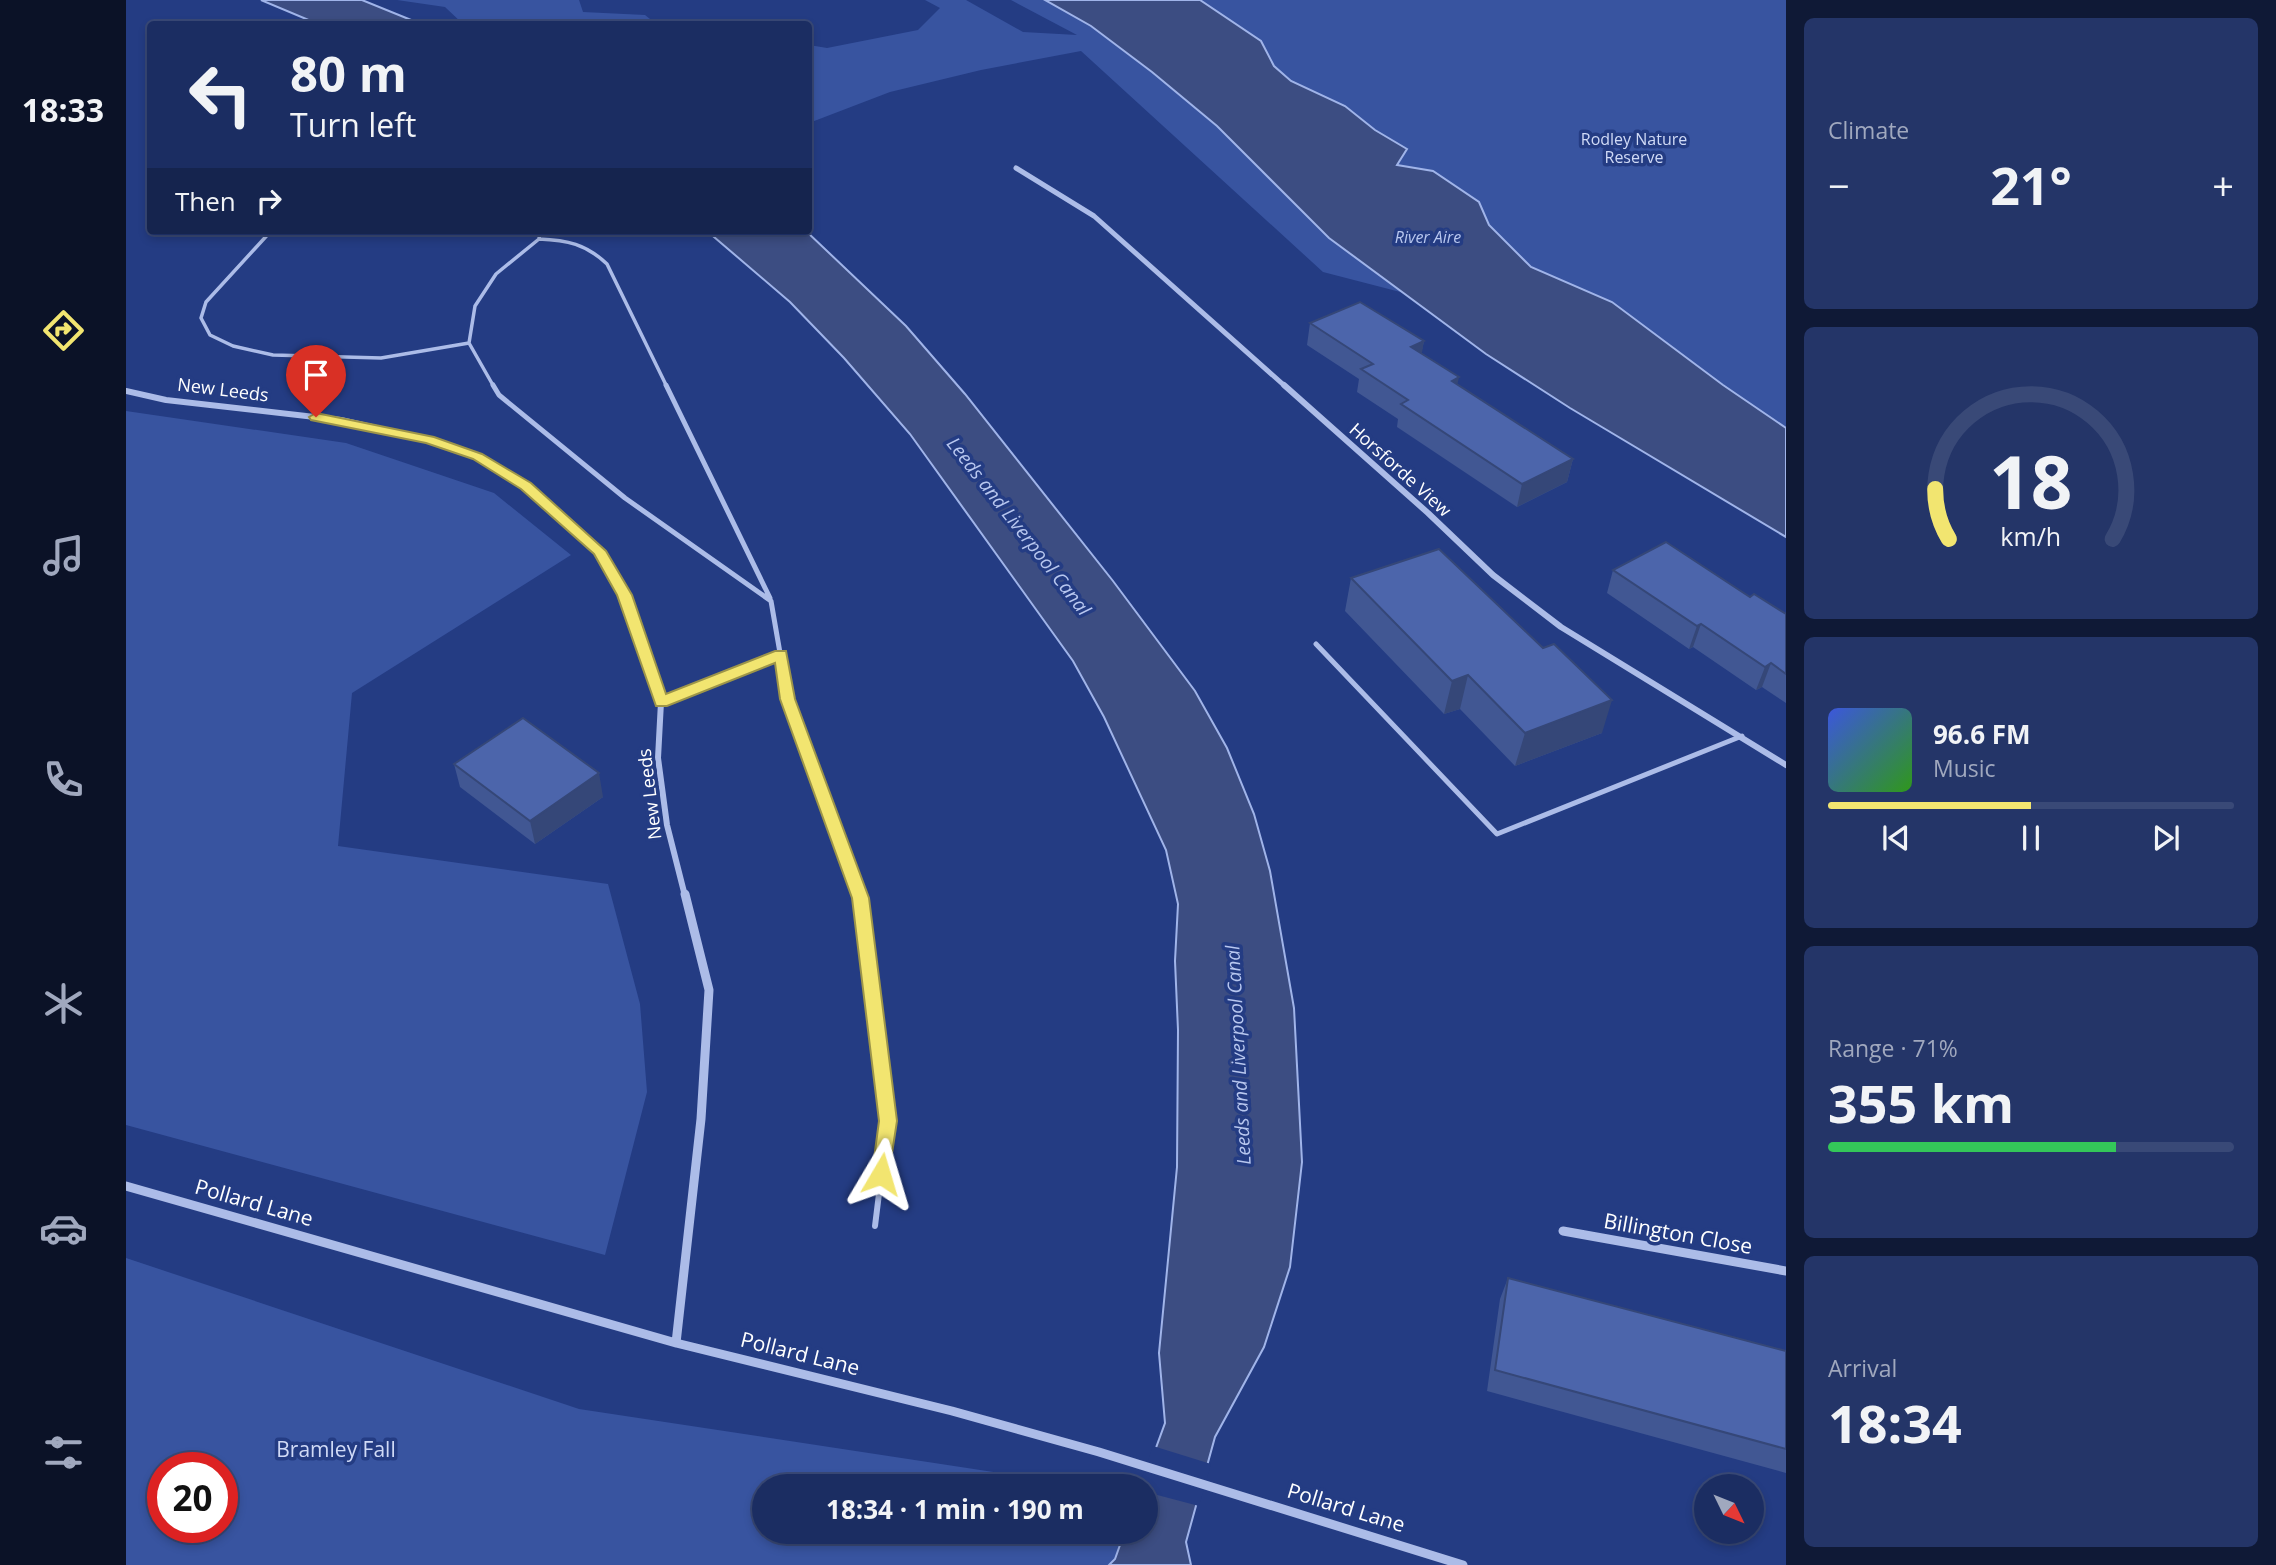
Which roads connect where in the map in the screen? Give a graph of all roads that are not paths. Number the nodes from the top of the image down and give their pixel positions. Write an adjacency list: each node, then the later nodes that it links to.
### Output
1 (1016, 168): 11 (street, Horsforde View)
2 (267, 235): 5 (lane)
3 (540, 235): 4 (lane)
4 (539, 239): 5 (lane); 7 (lane)
5 (469, 343): 7 (lane)
6 (126, 391): 10 (street, New Leeds)
7 (771, 601): 9 (lane)
8 (1316, 644): 11 (lane)
9 (781, 654): 10 (lane); 14 (lane)
10 (661, 702): 17 (street, New Leeds)
11 (1742, 736): 12 (street, Horsforde View)
12 (1786, 765)
13 (126, 1186): 17 (street, Pollard Lane)
14 (875, 1226)
15 (1563, 1231): 16 (street, Billington Close)
16 (1786, 1271)
17 (676, 1343): 18 (street, Pollard Lane)
18 (1463, 1565)

